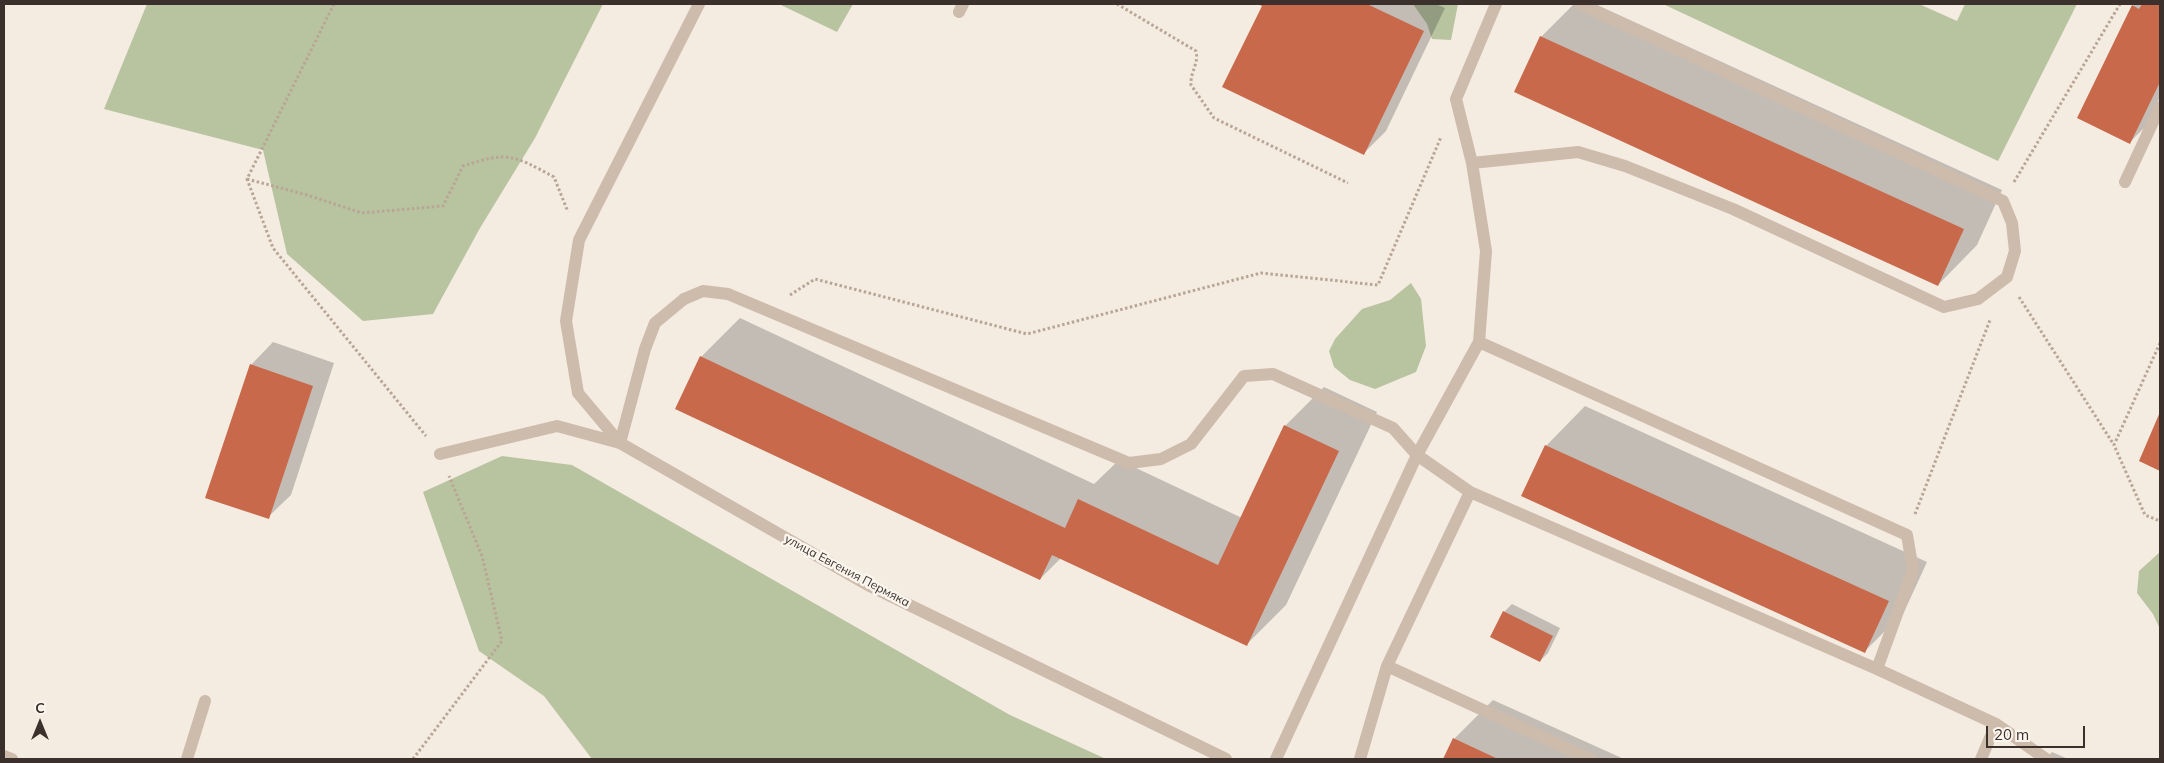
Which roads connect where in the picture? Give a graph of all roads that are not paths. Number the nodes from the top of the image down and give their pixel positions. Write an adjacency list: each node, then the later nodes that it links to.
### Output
1 (698, 4): 8 (street)
2 (1496, 4): 5 (street)
3 (1580, 4): 5 (street)
4 (2160, 107): 6 (street)
5 (1472, 163): 7 (street)
6 (2125, 182)
7 (1479, 342): 10 (street); 13 (street)
8 (620, 443): 9 (street); 10 (street); 19 (street, улица Евгения Пермяка)
9 (440, 454)
10 (1417, 455): 11 (street); 20 (street)
11 (1470, 492): 12 (street); 13 (street)
12 (1387, 666): 21 (street); 22 (street)
13 (1877, 669): 15 (street)
14 (205, 700): 18 (street)
15 (1996, 724): 23 (street); 24 (street)
16 (4, 756): 17 (street)
17 (12, 759)
18 (187, 759)
19 (1226, 759)
20 (1276, 759)
21 (1360, 759)
22 (1590, 759)
23 (1981, 759)
24 (2046, 759)

